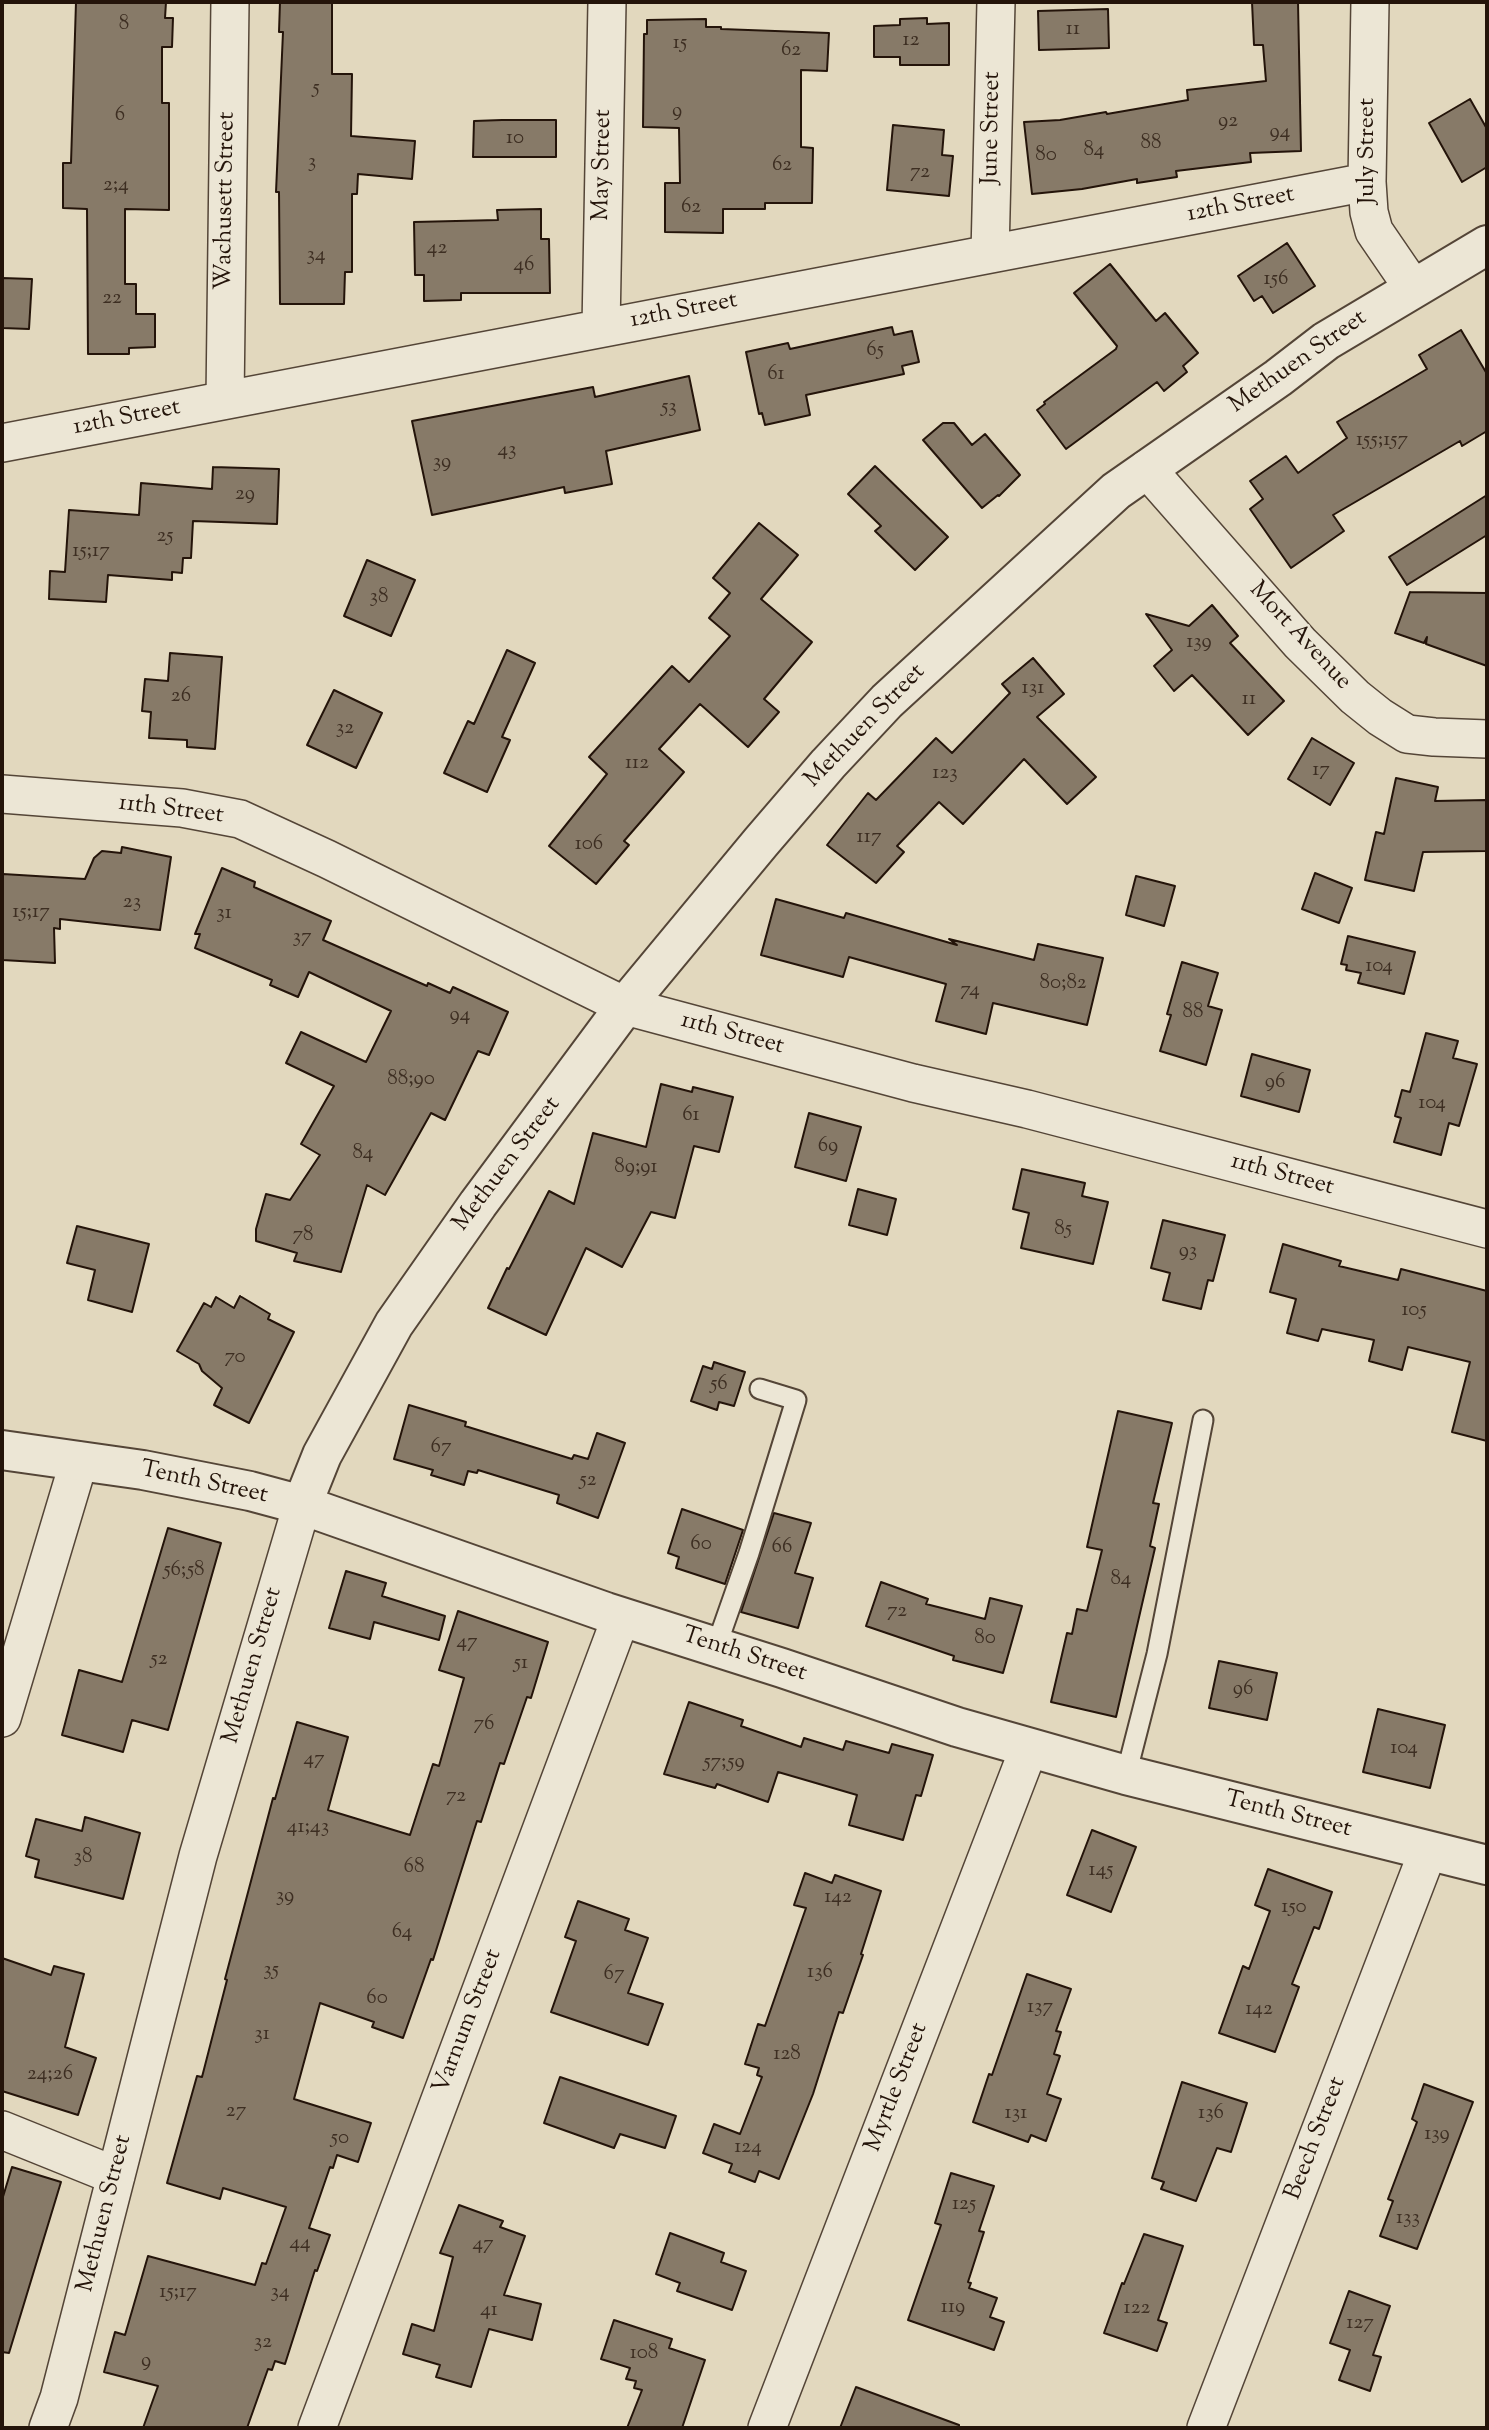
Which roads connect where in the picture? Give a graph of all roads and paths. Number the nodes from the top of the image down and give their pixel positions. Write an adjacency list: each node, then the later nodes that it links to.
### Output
1 (230, 2): 10 (street, Wachusett Street)
2 (607, 2): 9 (street, May Street)
3 (996, 2): 7 (street, June Street)
4 (1370, 2): 5 (street, July Street)
5 (1367, 182): 7 (street, 12th Street); 8 (street, July Street)
6 (1487, 245): 8 (street, Methuen Street)
7 (990, 254): 9 (street, 12th Street)
8 (1413, 288): 12 (street, Methuen Street)
9 (601, 328): 10 (street, 12th Street)
10 (225, 400): 11 (street, 12th Street)
11 (2, 443)
12 (1147, 469): 13 (street, Mort Avenue); 15 (street, Methuen Street)
13 (1487, 739)
14 (2, 794): 15 (street, 11th Street)
15 (625, 1006): 16 (street, 11th Street); 21 (street, Methuen Street)
16 (1487, 1229)
17 (760, 1389): 23 (lane)
18 (1203, 1420): 26 (lane)
19 (2, 1450): 20 (street, Tenth Street)
20 (79, 1461): 21 (street, Tenth Street); 24 (street)
21 (302, 1506): 22 (street, Tenth Street); 30 (street, Methuen Street)
22 (621, 1616): 23 (street, Tenth Street); 32 (street, Varnum Street)
23 (716, 1647): 25 (street, Tenth Street)
24 (2, 1718)
25 (1029, 1748): 26 (street, Tenth Street); 33 (street, Myrtle Street)
26 (1126, 1775): 27 (street, Tenth Street)
27 (1428, 1851): 28 (street, Tenth Street); 34 (street, Beech Street)
28 (1487, 1865)
29 (2, 2130): 30 (street)
30 (116, 2176): 31 (street, Methuen Street)
31 (48, 2428)
32 (317, 2428)
33 (767, 2428)
34 (1206, 2428)

